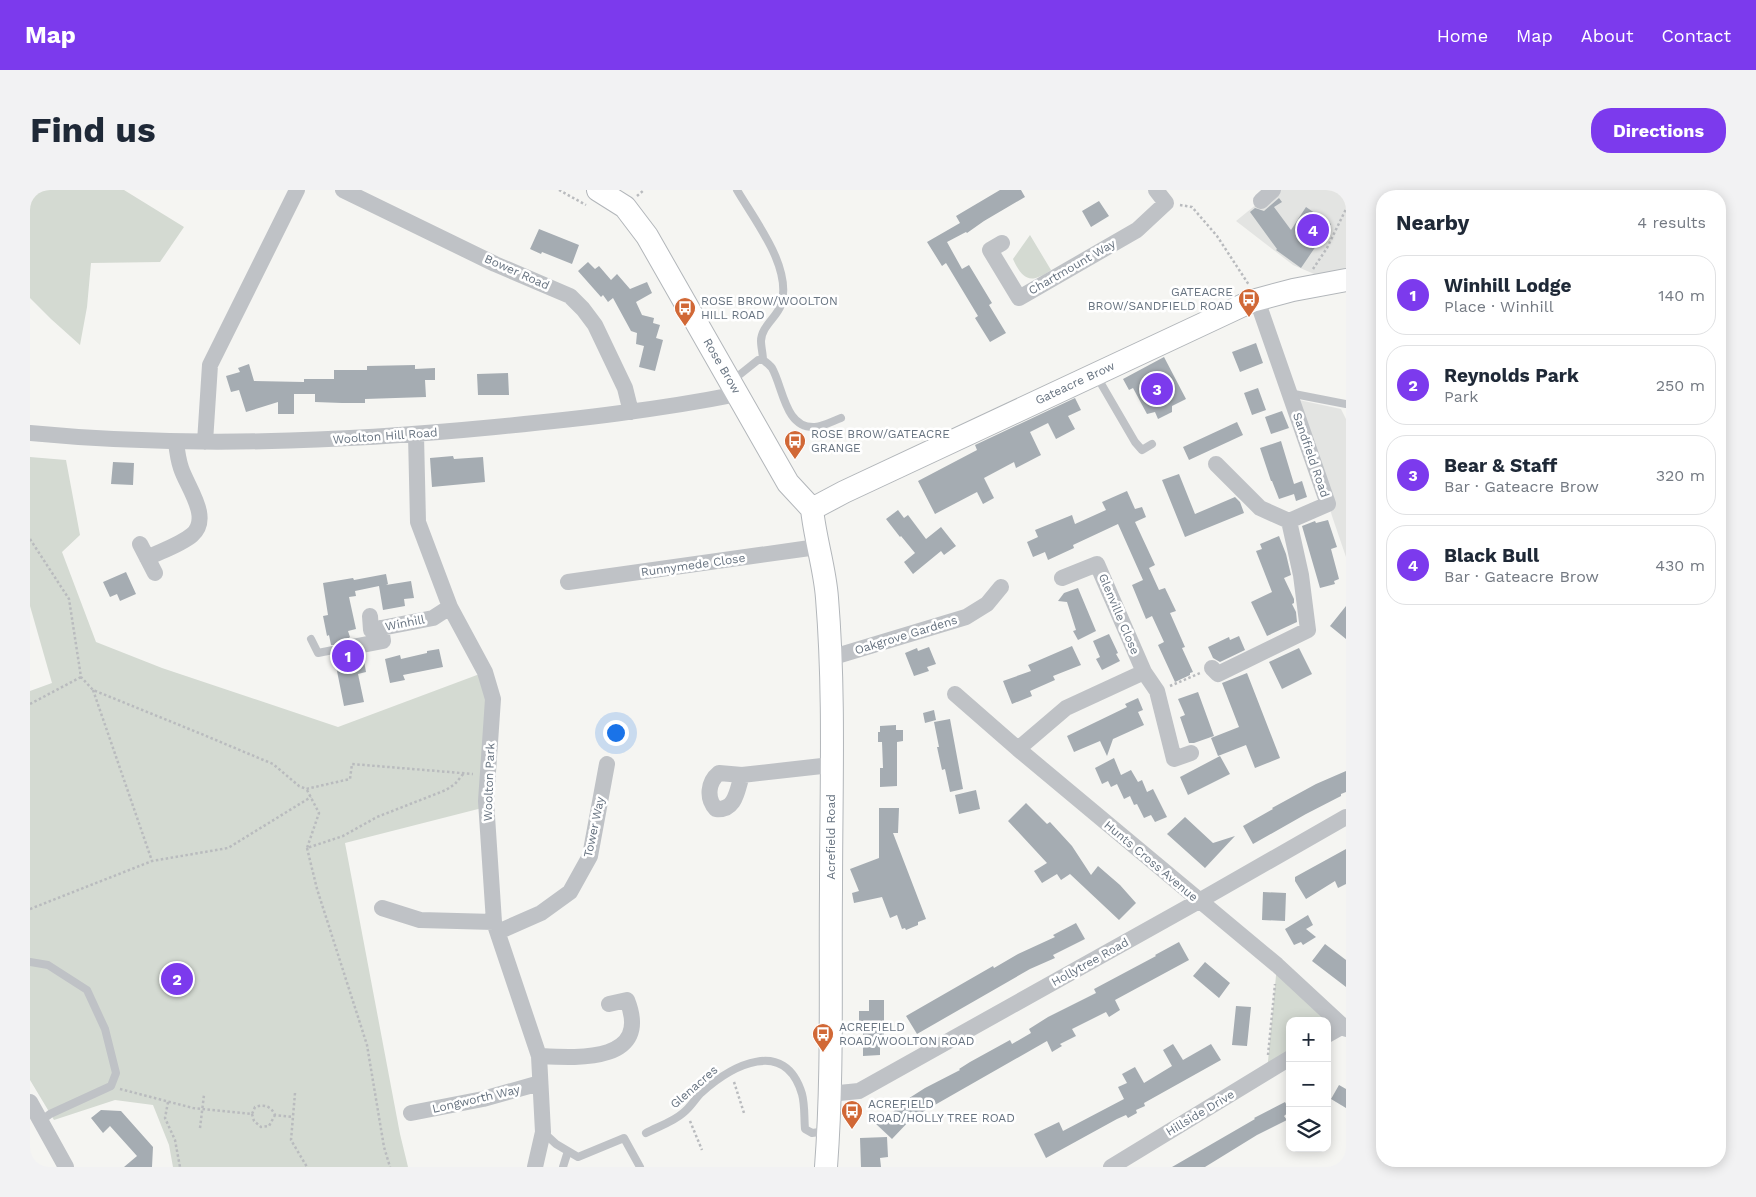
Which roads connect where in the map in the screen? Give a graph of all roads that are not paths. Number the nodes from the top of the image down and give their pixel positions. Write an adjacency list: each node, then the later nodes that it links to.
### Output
1 (297, 190): 19 (street)
2 (343, 190): 14 (street, Bower Road)
3 (737, 190): 9 (lane)
4 (611, 193): 11 (main road, Rose Brow)
5 (1161, 197): 6 (street, Chartmount Way)
6 (1002, 243)
7 (1346, 280): 8 (main road, Gateacre Brow)
8 (1254, 295): 10 (main road, Gateacre Brow); 12 (street, Sandfield Road)
9 (763, 360): 11 (lane); 15 (lane)
10 (1096, 374): 20 (lane); 22 (main road, Gateacre Brow)
11 (735, 388): 14 (street, Woolton Hill Road); 22 (main road, Rose Brow)
12 (1289, 393): 13 (lane); 23 (street, Sandfield Road)
13 (1346, 404)
14 (631, 412): 17 (street, Woolton Hill Road)
15 (841, 418)
16 (30, 433): 18 (street, Woolton Hill Road)
17 (416, 435): 19 (street, Woolton Hill Road); 29 (street, Woolton Park)
18 (176, 442): 19 (street, Woolton Hill Road); 25 (street)
19 (206, 442)
20 (1152, 444)
21 (1216, 464): 23 (street)
22 (812, 509): 24 (main road, Acrefield Road)
23 (1289, 521): 36 (street)
24 (817, 547): 27 (street, Runnymede Close); 35 (main road, Acrefield Road)
25 (155, 573)
26 (1062, 578): 37 (street, Glenville Close)
27 (568, 582)
28 (1001, 587): 35 (street, Oakgrove Gardens)
29 (450, 607): 31 (street, Winhill); 47 (street, Woolton Park)
30 (370, 616): 31 (street, Winhill)
31 (381, 628): 33 (street)
32 (311, 639): 34 (lane)
33 (352, 647)
34 (333, 650)
35 (830, 658): 42 (main road, Acrefield Road)
36 (1212, 668)
37 (1144, 672): 39 (street); 40 (street, Glenville Close)
38 (955, 694): 39 (street, Hunts Cross Avenue)
39 (1018, 749): 45 (street, Hunts Cross Avenue)
40 (1191, 753)
41 (606, 764): 47 (street, Tower Way)
42 (831, 765): 43 (street); 55 (main road, Acrefield Road)
43 (742, 775)
44 (1346, 817): 45 (street, Hollytree Road)
45 (1199, 901): 50 (street, Hunts Cross Avenue); 55 (street, Hollytree Road)
46 (382, 908): 47 (street)
47 (496, 927): 52 (street, Woolton Park)
48 (30, 962): 58 (lane)
49 (609, 1004): 52 (street)
50 (1344, 1027): 51 (street)
51 (1331, 1033)
52 (538, 1056): 54 (street, Woolton Park)
53 (1286, 1060): 63 (street, Hillside Drive)
54 (540, 1083): 57 (street, Longworth Way); 60 (street, Woolton Park)
55 (829, 1094): 59 (main road, Acrefield Road)
56 (30, 1102): 58 (street)
57 (411, 1112)
58 (41, 1121): 64 (street)
59 (829, 1131): 61 (lane, Glenacres); 68 (main road, Acrefield Road)
60 (543, 1132): 62 (lane); 65 (street, Woolton Park)
61 (646, 1134)
62 (568, 1151): 66 (lane); 67 (lane)
63 (1120, 1165)
64 (66, 1167)
65 (535, 1167)
66 (563, 1167)
67 (640, 1167)
68 (826, 1167)

